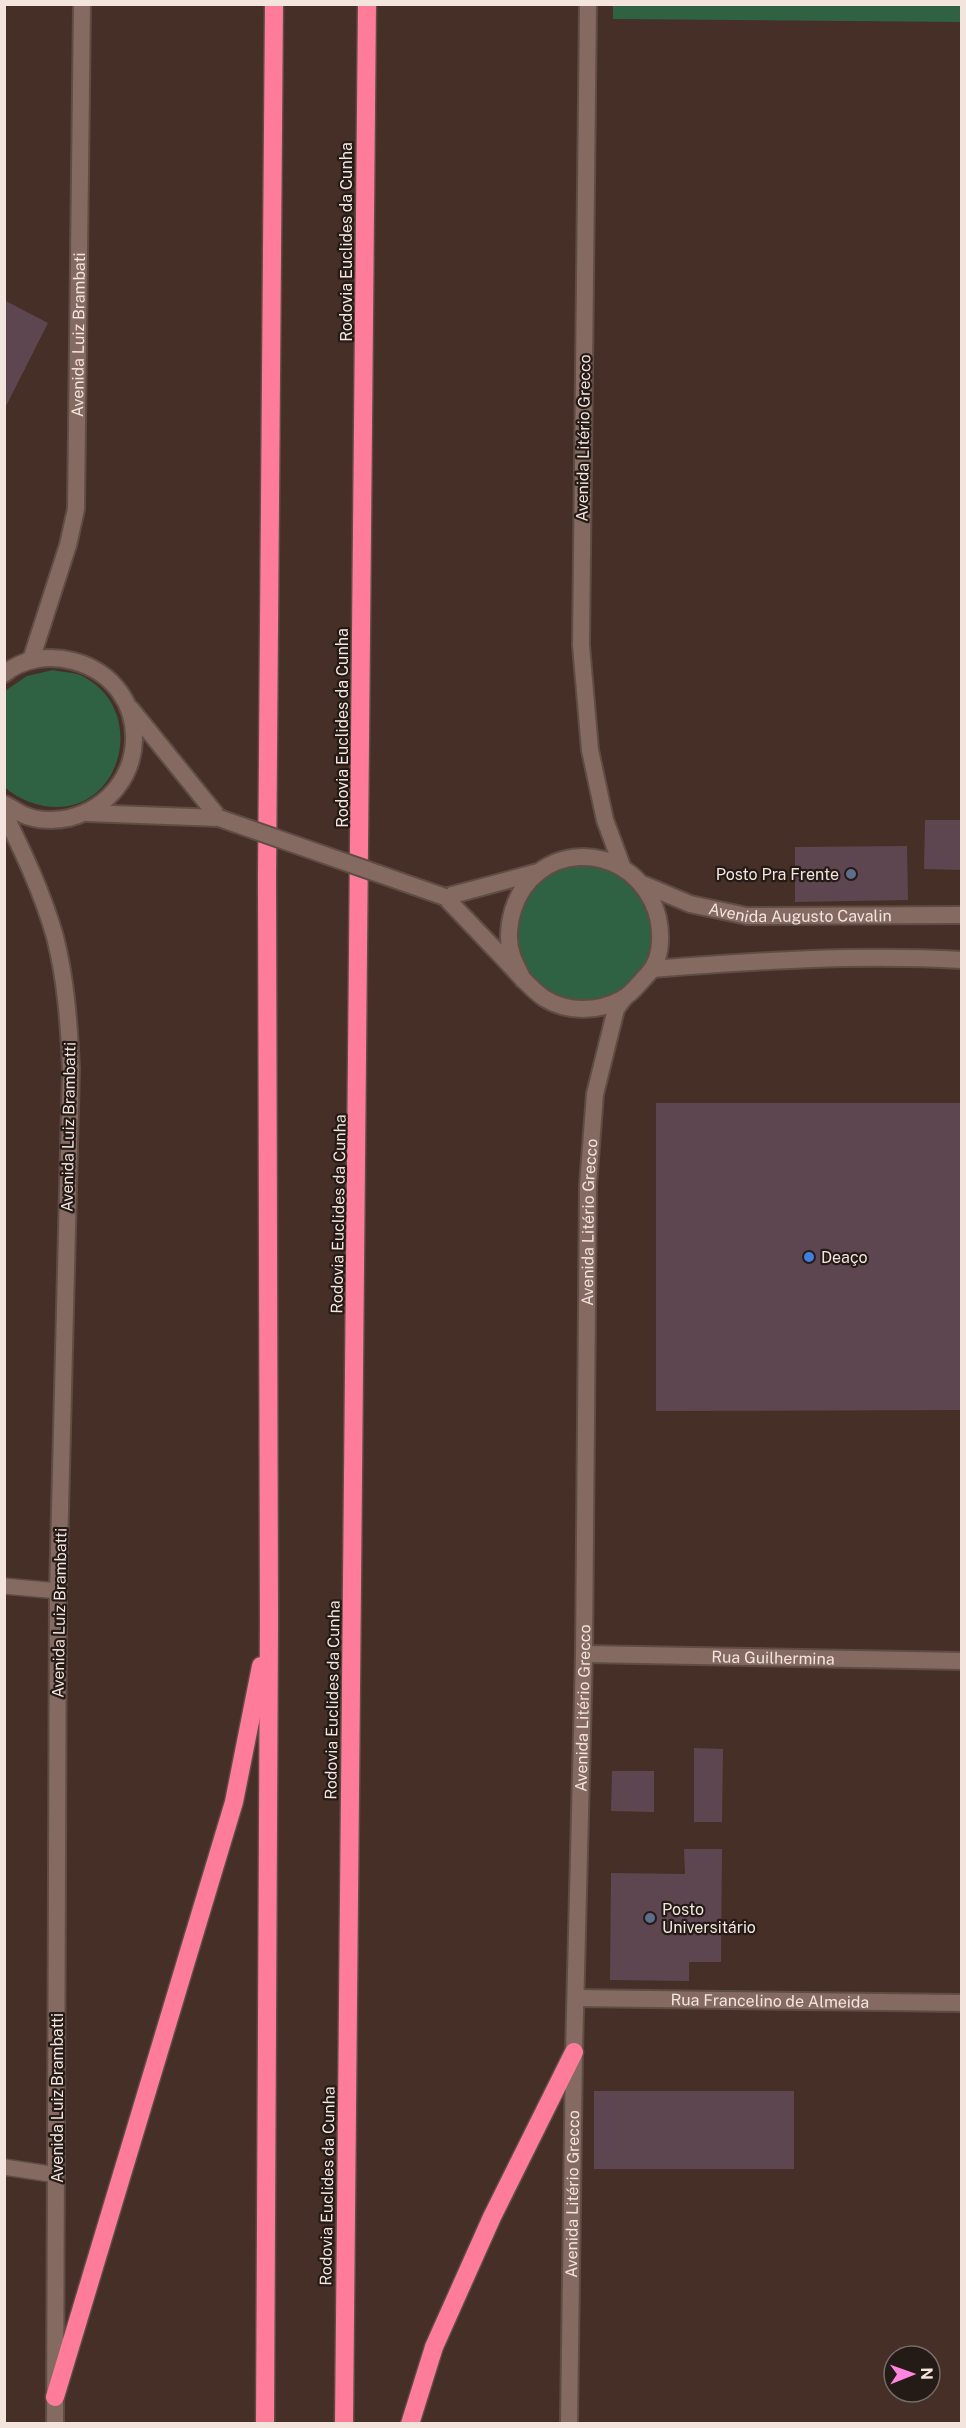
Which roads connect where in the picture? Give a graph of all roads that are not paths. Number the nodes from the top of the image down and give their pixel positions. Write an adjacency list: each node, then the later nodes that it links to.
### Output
1 (82, 4): 5 (main road, Avenida Luiz Brambati)
2 (274, 4): 23 (highway)
3 (367, 4): 34 (highway, Rodovia Euclides da Cunha)
4 (588, 4): 12 (main road, Avenida Litério Grecco)
5 (31, 660): 6 (main road); 7 (main road)
6 (7, 669)
7 (128, 705): 10 (main road); 11 (main road)
8 (4, 804): 10 (main road)
9 (4, 813): 22 (main road, Avenida Luiz Brambatti)
10 (87, 813): 11 (main road)
11 (219, 818): 15 (main road, bridge)
12 (622, 866): 13 (main road); 14 (main road)
13 (538, 872): 15 (main road); 19 (main road)
14 (645, 885): 16 (main road, Avenida Augusto Cavalin); 18 (main road)
15 (445, 897): 19 (main road)
16 (962, 915)
17 (962, 960): 18 (main road)
18 (652, 969): 20 (main road)
19 (524, 980): 20 (main road)
20 (624, 998): 24 (main road, Avenida Litério Grecco)
21 (4, 1586): 22 (lane)
22 (58, 1590): 30 (main road, Avenida Luiz Brambatti)
23 (269, 1623): 31 (highway); 33 (highway)
24 (584, 1654): 25 (main road, Rua Guilhermina); 26 (main road, Avenida Litério Grecco)
25 (962, 1661)
26 (576, 1998): 27 (main road, Rua Francelino de Almeida); 28 (main road, Avenida Litério Grecco)
27 (962, 2003)
28 (574, 2052): 35 (highway); 36 (main road, Avenida Litério Grecco)
29 (4, 2167): 30 (lane)
30 (57, 2175): 31 (main road, Avenida Luiz Brambatti)
31 (55, 2397): 32 (main road, Avenida Luiz Brambatti)
32 (55, 2424)
33 (264, 2424)
34 (344, 2424)
35 (410, 2424)
36 (569, 2424)

